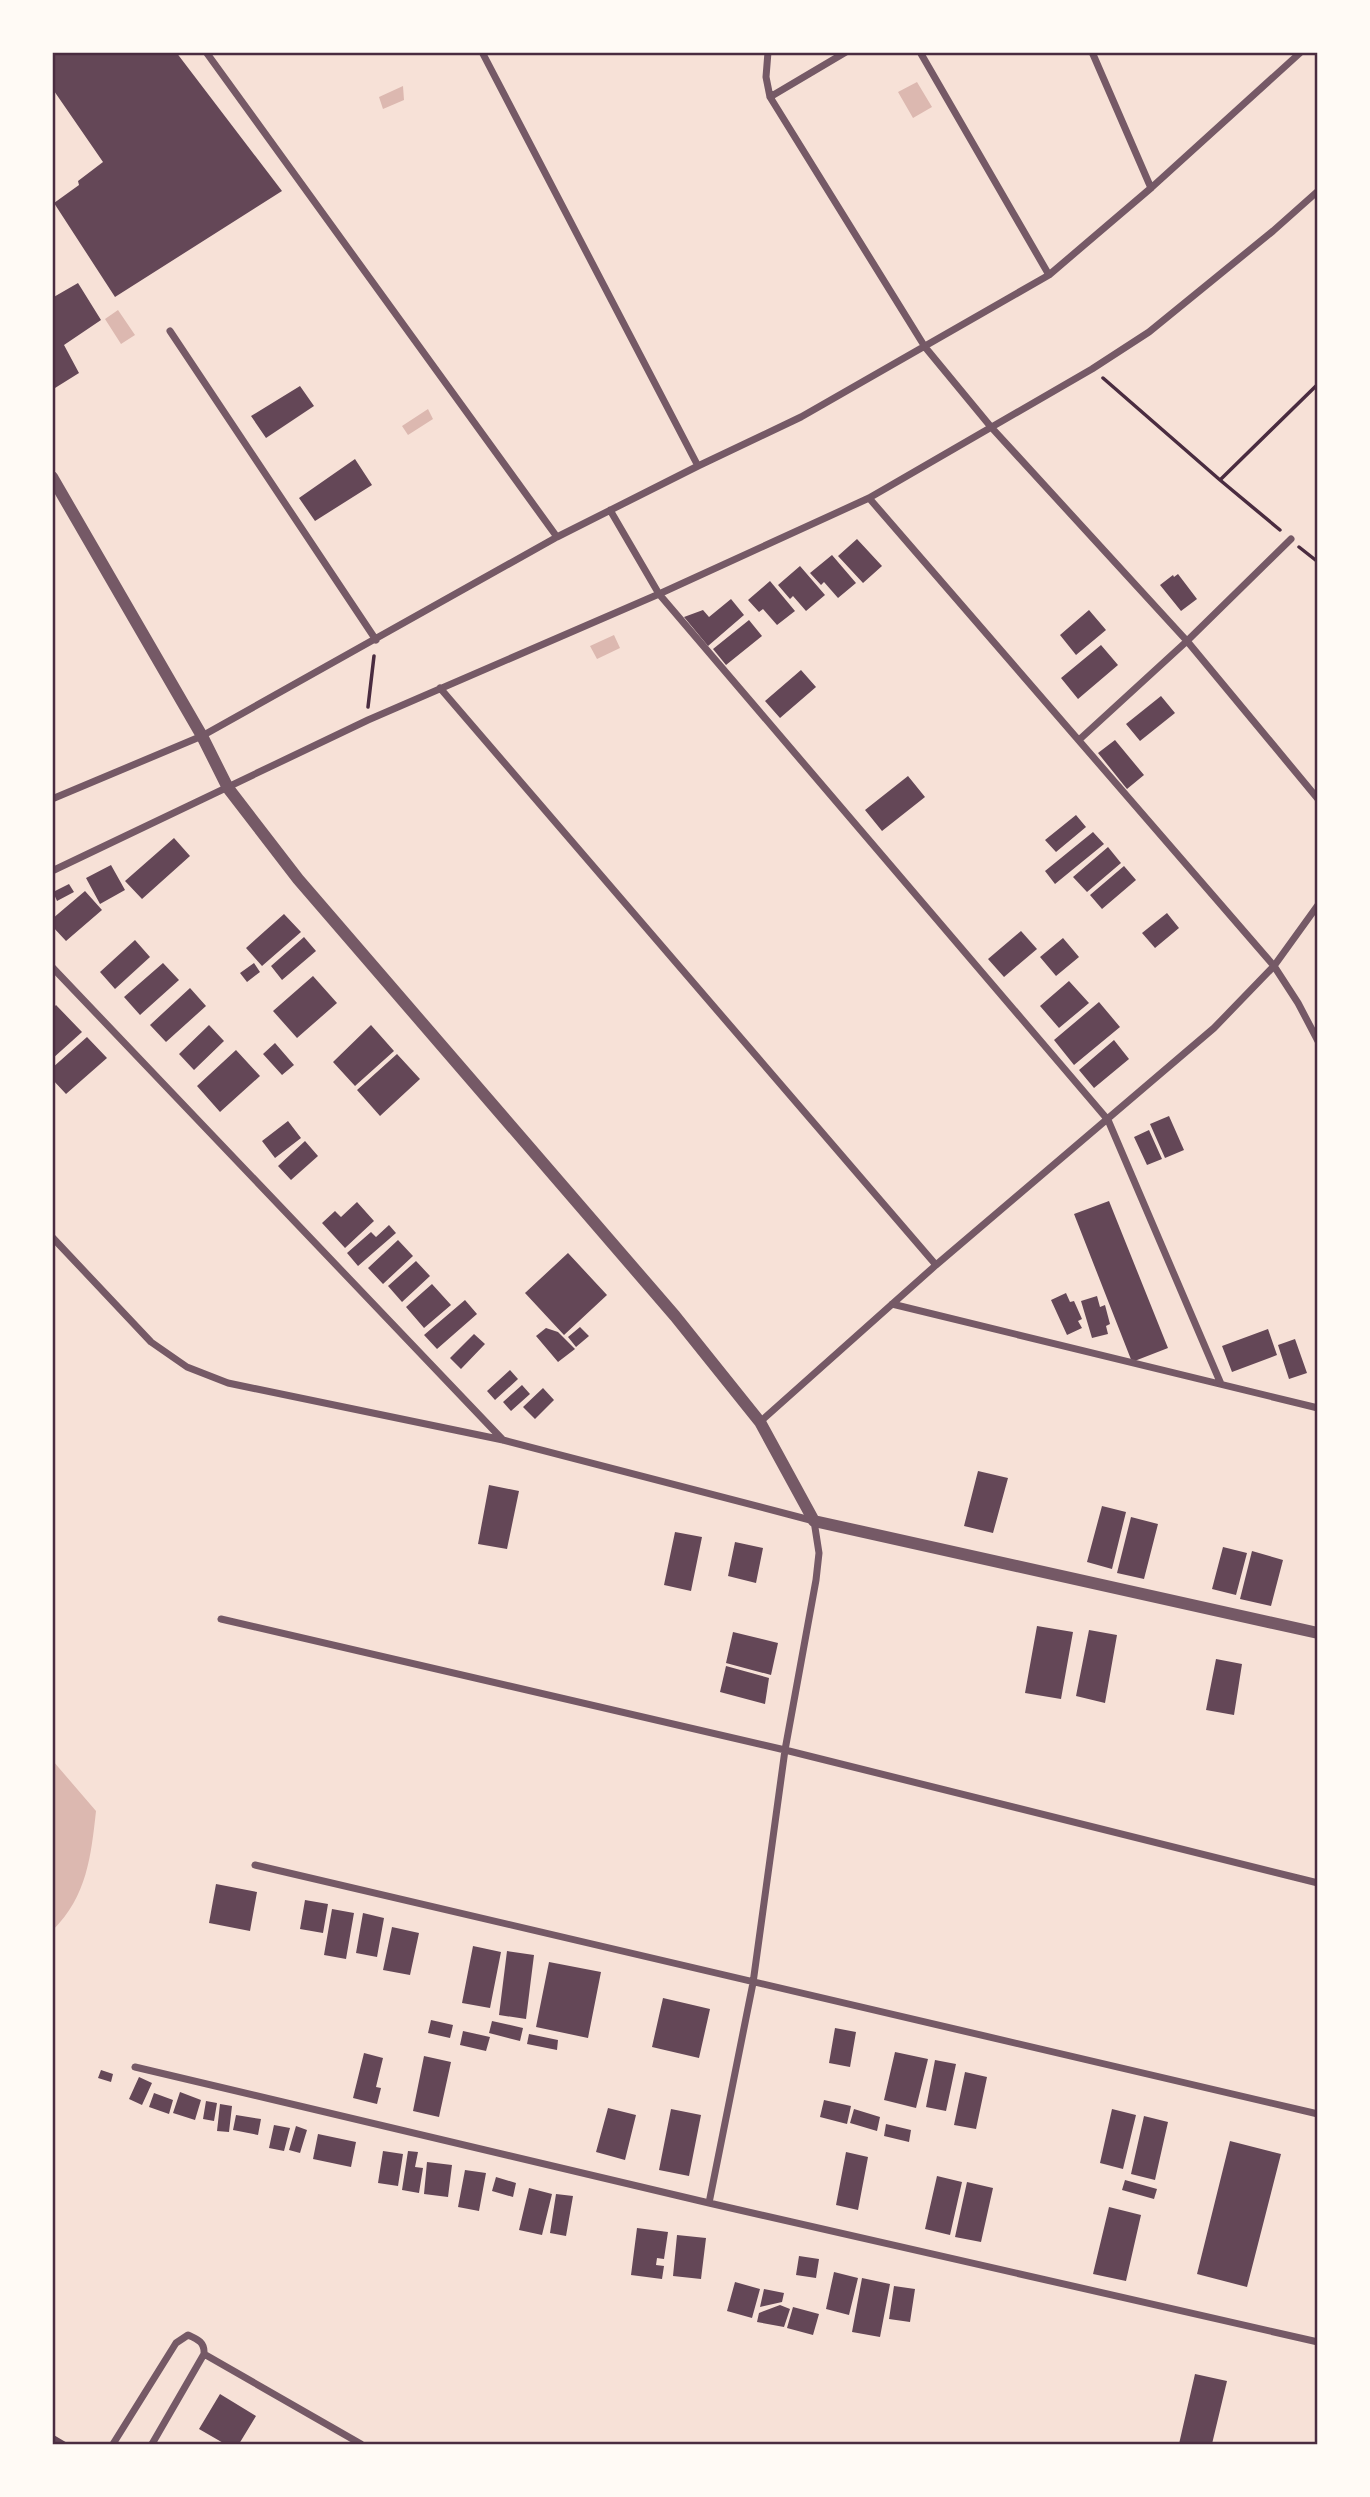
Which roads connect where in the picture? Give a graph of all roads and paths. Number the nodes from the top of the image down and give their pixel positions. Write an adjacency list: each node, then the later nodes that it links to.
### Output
1 (206, 52): 22 (street)
2 (482, 52): 17 (street)
3 (768, 52): 8 (street)
4 (846, 52): 8 (street)
5 (920, 52): 11 (street)
6 (1092, 52): 9 (street)
7 (1301, 52): 9 (street)
8 (770, 97): 13 (street)
9 (1151, 188): 11 (street)
10 (1318, 191): 14 (street)
11 (1049, 275): 13 (street)
12 (170, 331): 26 (street)
13 (925, 347): 16 (street); 17 (street)
14 (1092, 369): 16 (street); 19 (path)
15 (1318, 384): 19 (path)
16 (991, 427): 20 (street); 27 (street)
17 (698, 466): 21 (street)
18 (52, 477): 30 (street)
19 (1220, 480): 23 (path)
20 (869, 498): 25 (street); 31 (street)
21 (610, 510): 22 (street); 25 (street)
22 (557, 537): 26 (street)
23 (1291, 539): 24 (path); 27 (street)
24 (1318, 562)
25 (659, 594): 28 (street); 40 (street)
26 (376, 640): 29 (path); 30 (street)
27 (1186, 641): 31 (street); 34 (street)
28 (440, 688): 29 (street); 42 (street)
29 (368, 720): 32 (street)
30 (202, 736): 32 (street); 33 (street)
31 (1080, 739): 37 (street)
32 (228, 788): 35 (street); 46 (street)
33 (52, 799)
34 (1318, 799)
35 (52, 872)
36 (1318, 905): 37 (street)
37 (1274, 966): 39 (street); 40 (street)
38 (52, 967): 47 (street)
39 (1318, 1041)
40 (1108, 1120): 42 (street); 44 (street)
41 (52, 1237): 47 (street)
42 (936, 1265): 43 (street)
43 (892, 1304): 44 (street); 46 (street)
44 (1221, 1384): 45 (street)
45 (1318, 1408)
46 (760, 1422): 48 (street)
47 (503, 1440): 48 (street)
48 (814, 1521): 50 (street); 51 (street)
49 (221, 1619): 51 (street)
50 (1318, 1633)
51 (785, 1750): 53 (street); 54 (street)
52 (255, 1866): 54 (street)
53 (1318, 1883)
54 (753, 1983): 56 (street); 57 (street)
55 (135, 2067): 57 (street)
56 (1318, 2114)
57 (709, 2203): 58 (street)
58 (1318, 2342)
59 (204, 2354): 60 (street); 61 (street); 62 (street)
60 (113, 2445)
61 (152, 2445)
62 (361, 2445)

